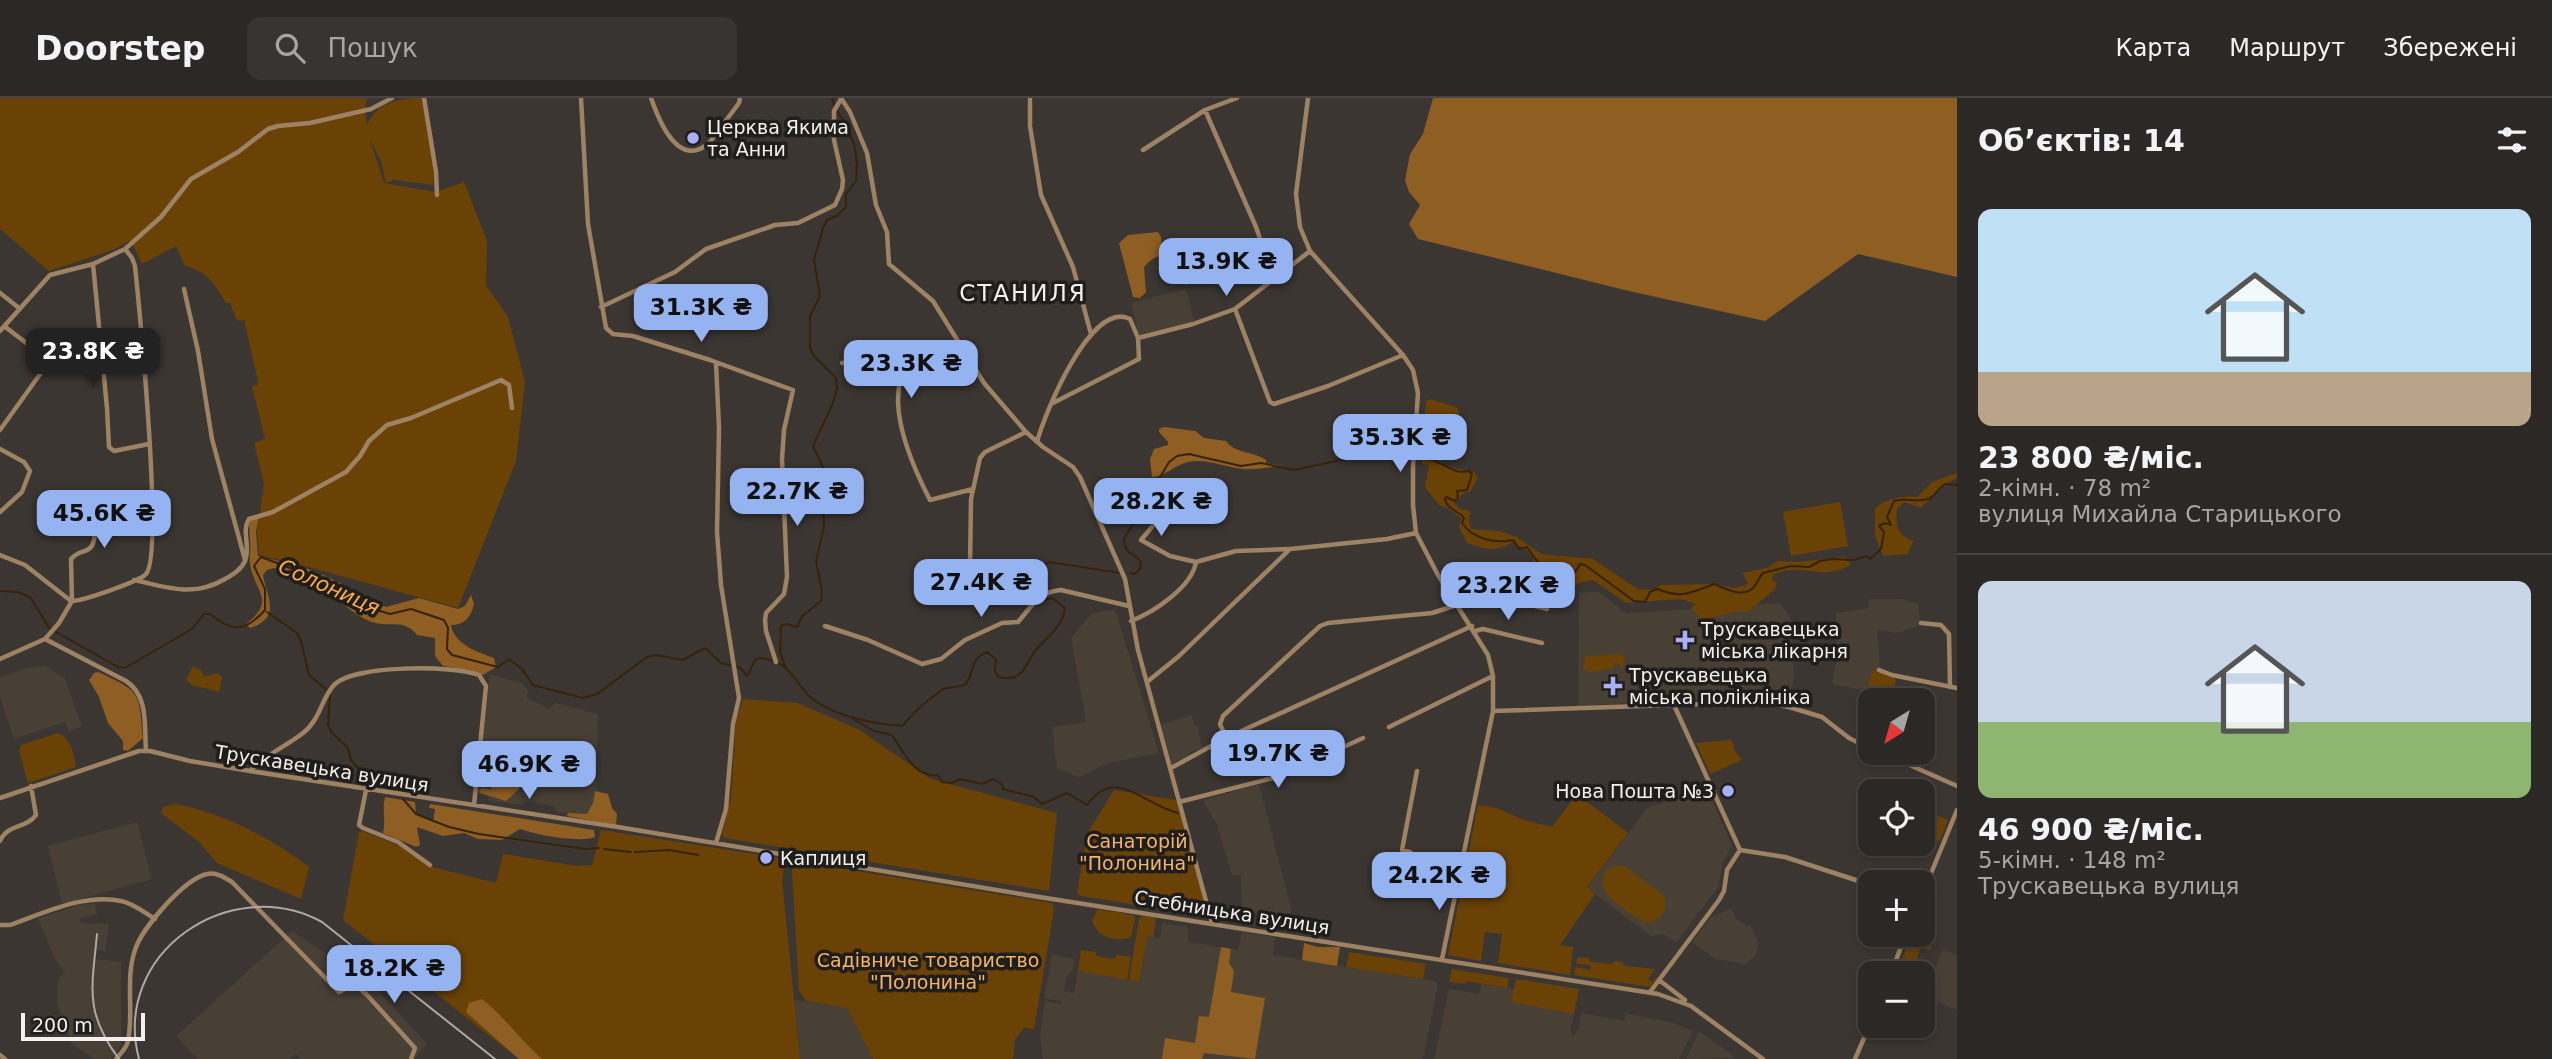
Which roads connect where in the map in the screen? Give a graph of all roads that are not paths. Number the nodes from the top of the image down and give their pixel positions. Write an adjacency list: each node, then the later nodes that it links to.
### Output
1 (391, 98): 14 (street)
2 (424, 98): 13 (street)
3 (582, 98): 20 (street)
4 (651, 98): 5 (street)
5 (740, 98)
6 (841, 98): 20 (street); 32 (street)
7 (1030, 98): 24 (street)
8 (1237, 98): 10 (street)
9 (1308, 98): 15 (street)
10 (1221, 100): 11 (street)
11 (1205, 110): 12 (street); 17 (street)
12 (1143, 150)
13 (437, 195)
14 (125, 249): 16 (street); 34 (street)
15 (1310, 251): 17 (street); 26 (street)
16 (93, 264): 21 (street); 34 (street)
17 (1274, 279): 22 (street)
18 (184, 289): 43 (street)
19 (0, 293): 21 (street)
20 (601, 307): 27 (street)
21 (19, 308): 23 (street)
22 (1235, 309): 25 (street); 26 (street)
23 (2, 329): 31 (street)
24 (1091, 334): 25 (street); 29 (street)
25 (1138, 338): 29 (street)
26 (1402, 355): 40 (street)
27 (716, 363): 59 (street); 84 (street)
28 (842, 363): 36 (street)
29 (1053, 403): 33 (street)
30 (512, 408): 43 (street)
31 (0, 430)
32 (1026, 432): 33 (street); 36 (street)
33 (1037, 442): 50 (street)
34 (149, 444): 39 (street)
35 (0, 449): 38 (street)
36 (973, 489): 46 (street)
37 (1171, 504): 44 (street)
38 (0, 512)
39 (153, 521): 45 (street); 48 (street)
40 (1416, 533): 41 (street); 47 (street)
41 (1290, 549): 44 (street); 62 (street)
42 (0, 555): 48 (street)
43 (245, 561): 45 (street)
44 (1196, 562): 52 (street)
45 (134, 580): 48 (street)
46 (966, 590)
47 (1449, 592): 49 (street); 51 (street)
48 (72, 601): 56 (street)
49 (1457, 605): 55 (street); 68 (street)
50 (1129, 606): 52 (street); 54 (street)
51 (1546, 609)
52 (1131, 621): 62 (street)
53 (1922, 623): 63 (street)
54 (825, 626)
55 (1473, 629): 57 (street); 61 (street); 68 (street)
56 (45, 639): 58 (street); 71 (street)
57 (1542, 643)
58 (0, 659)
59 (776, 662)
60 (1879, 670): 63 (street)
61 (1493, 676): 66 (street); 67 (street)
62 (1147, 682): 73 (street)
63 (1950, 687): 64 (street)
64 (1957, 688)
65 (1674, 705): 66 (street); 70 (street); 85 (street)
66 (1493, 711): 87 (street)
67 (1389, 727)
68 (1226, 738): 73 (street)
69 (1363, 738): 80 (street)
70 (1858, 742)
71 (146, 750): 74 (street, Трускавецька вулиця); 76 (street, Трускавецька вулиця)
72 (1909, 765): 77 (street)
73 (1171, 768): 80 (street)
74 (250, 771): 78 (street, Трускавецька вулиця); 81 (street)
75 (1417, 771): 87 (street)
76 (32, 786): 79 (street, Трускавецька вулиця); 83 (street)
77 (1957, 786)
78 (366, 790): 81 (street, Трускавецька вулиця); 86 (street)
79 (0, 798)
80 (1179, 802): 92 (street)
81 (474, 805): 84 (street, Трускавецька вулиця)
82 (1957, 810): 88 (street)
83 (0, 841)
84 (716, 843): 90 (street, Трускавецька вулиця)
85 (1740, 850): 89 (street); 95 (street)
86 (430, 865)
87 (1461, 870): 94 (street)
88 (1932, 870)
89 (1858, 881)
90 (1033, 896): 92 (street, Стебницька вулиця)
91 (155, 919): 93 (street); 101 (street); 102 (street)
92 (1211, 921): 94 (street, Стебницька вулиця)
93 (0, 925)
94 (1442, 960): 96 (street, Стебницька вулиця)
95 (1659, 980): 96 (street); 97 (street, Стебницька вулиця)
96 (1650, 992): 97 (street, Стебницька вулиця)
97 (1691, 1006): 103 (street, Стебницька вулиця)
98 (1864, 1038): 104 (street)
99 (0, 1055): 100 (street)
100 (5, 1059)
101 (116, 1059)
102 (411, 1059)
103 (1763, 1059)
104 (1855, 1059)

